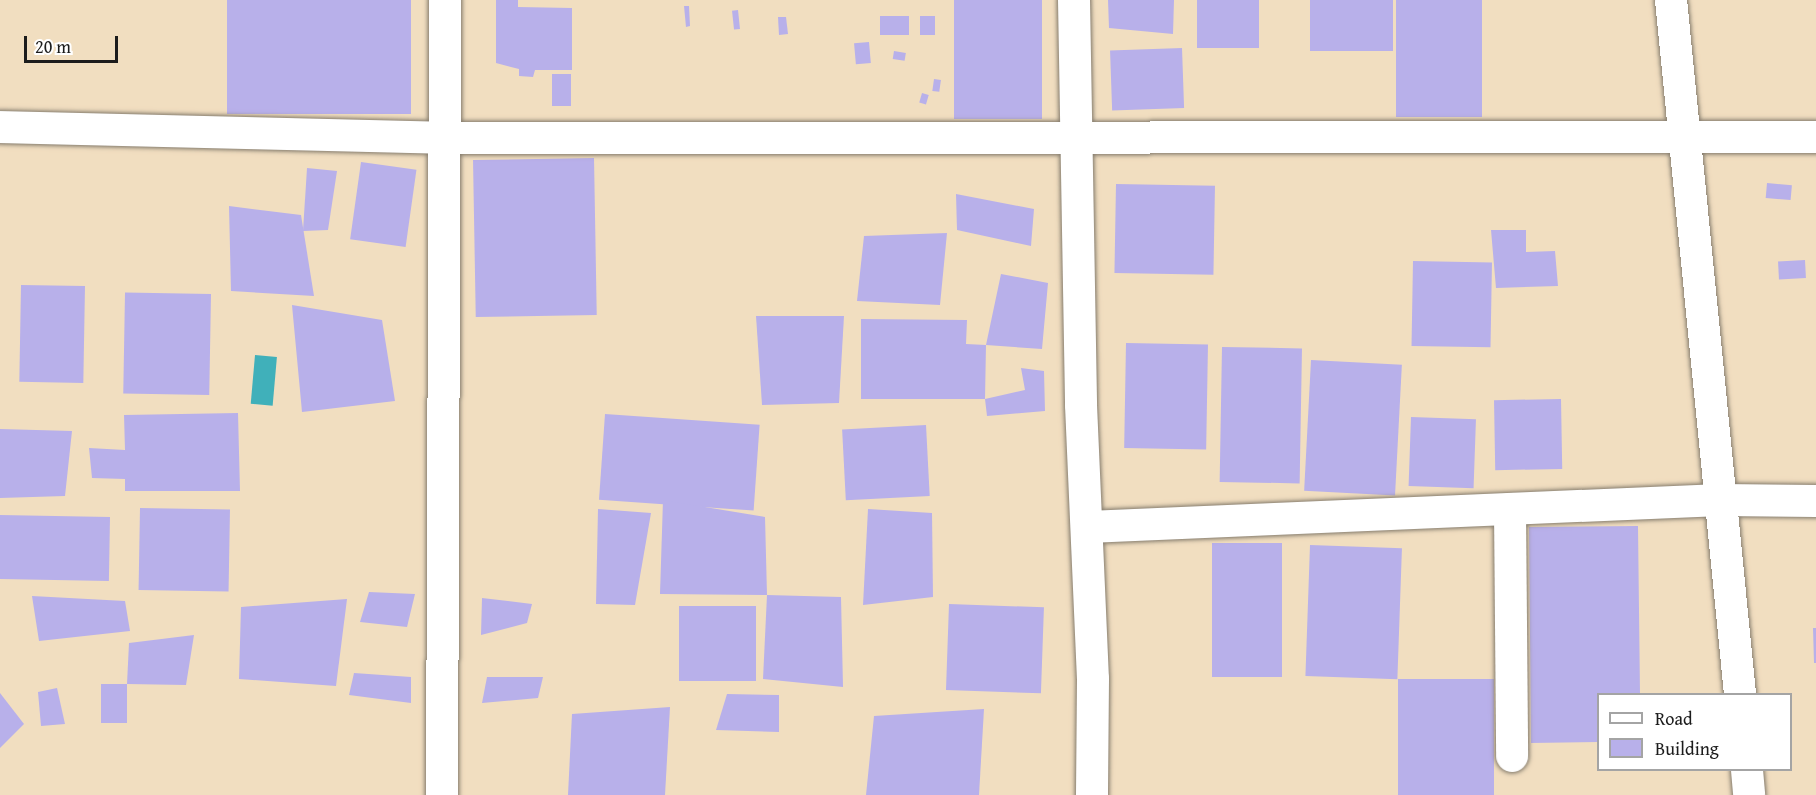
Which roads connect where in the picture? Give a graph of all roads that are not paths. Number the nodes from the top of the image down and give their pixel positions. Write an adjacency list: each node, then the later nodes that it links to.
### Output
1 (445, 0): 7 (street)
2 (1074, 0): 8 (street)
3 (1671, 0): 5 (street)
4 (0, 128): 7 (street)
5 (1682, 135): 6 (street); 8 (street); 9 (street)
6 (1816, 137)
7 (446, 138): 8 (street); 16 (street)
8 (1075, 138): 12 (street)
9 (1720, 500): 10 (street); 11 (street); 13 (street)
10 (1816, 501)
11 (1510, 509): 12 (street); 14 (street)
12 (1088, 527): 17 (street)
13 (1740, 693)
14 (1512, 756)
15 (1747, 771): 18 (street)
16 (442, 795)
17 (1092, 795)
18 (1749, 795)

